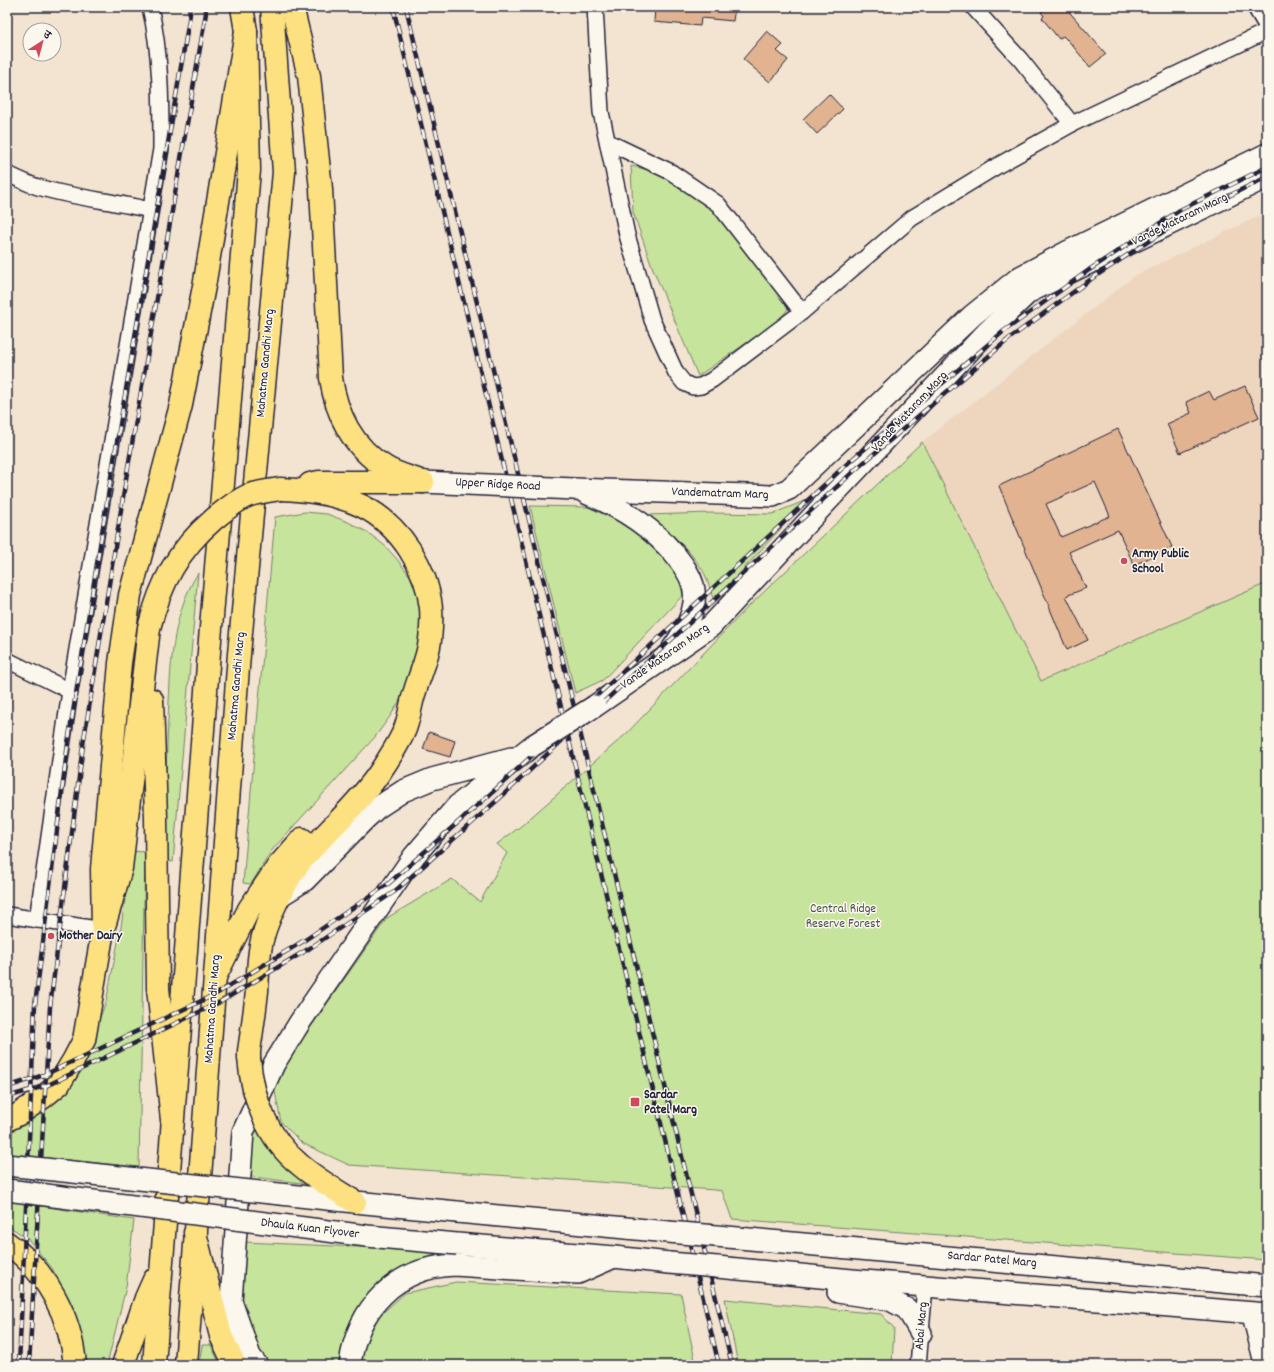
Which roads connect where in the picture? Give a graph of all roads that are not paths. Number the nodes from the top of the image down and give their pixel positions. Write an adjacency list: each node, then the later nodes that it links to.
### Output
1 (150, 7): 16 (street)
2 (242, 7): 9 (main road)
3 (272, 7): 32 (main road, Mahatma Gandhi Marg)
4 (292, 7): 19 (main road)
5 (595, 7): 12 (street)
6 (973, 7): 11 (street)
7 (1255, 7): 8 (street)
8 (1267, 27)
9 (246, 31): 31 (main road); 34 (main road)
10 (1267, 31): 11 (street)
11 (1072, 124): 17 (street)
12 (608, 142): 17 (street); 17 (street)
13 (1267, 154): 18 (main road, Vande Mataram Marg)
14 (7, 174): 16 (street)
15 (1267, 177): 23 (main road, Vande Mataram Marg)
16 (150, 210): 26 (street)
17 (802, 312)
18 (861, 421): 21 (main road, Vandematram Marg)
19 (422, 482): 20 (main road); 21 (main road, Upper Ridge Road, bridge)
20 (280, 489): 22 (main road, bridge); 25 (main road)
21 (574, 489): 23 (main road)
22 (149, 628): 31 (main road); 34 (main road)
23 (667, 656): 27 (main road, Vande Mataram Marg, bridge)
24 (7, 660): 26 (street)
25 (415, 691): 28 (main road); 32 (main road)
26 (70, 692): 30 (street)
27 (524, 751): 28 (main road); 52 (main road)
28 (281, 895): 37 (main road, bridge)
29 (7, 915): 30 (street)
30 (37, 920): 31 (street)
31 (103, 930): 33 (main road)
32 (215, 977): 38 (main road, Mahatma Gandhi Marg)
33 (7, 1120)
34 (172, 1120): 41 (main road)
35 (7, 1165): 37 (main road, bridge)
36 (7, 1190): 40 (main road, Dhaula Kuan Flyover, bridge)
37 (355, 1202): 44 (main road, Sardar Patel Marg, bridge)
38 (195, 1233): 50 (main road, Mahatma Gandhi Marg); 51 (main road)
39 (7, 1243): 47 (main road)
40 (614, 1257): 42 (main road, Dhaula Kuan Flyover, bridge); 53 (main road)
41 (161, 1265): 48 (main road); 49 (main road)
42 (723, 1268): 43 (main road); 46 (main road)
43 (925, 1286): 45 (main road); 46 (street, Abai Marg)
44 (1267, 1286)
45 (1259, 1313): 55 (street)
46 (921, 1333): 54 (street, Abai Marg)
47 (75, 1365)
48 (123, 1365)
49 (154, 1365)
50 (186, 1365)
51 (235, 1365)
52 (257, 1365)
53 (350, 1365)
54 (918, 1365)
55 (1264, 1365)

